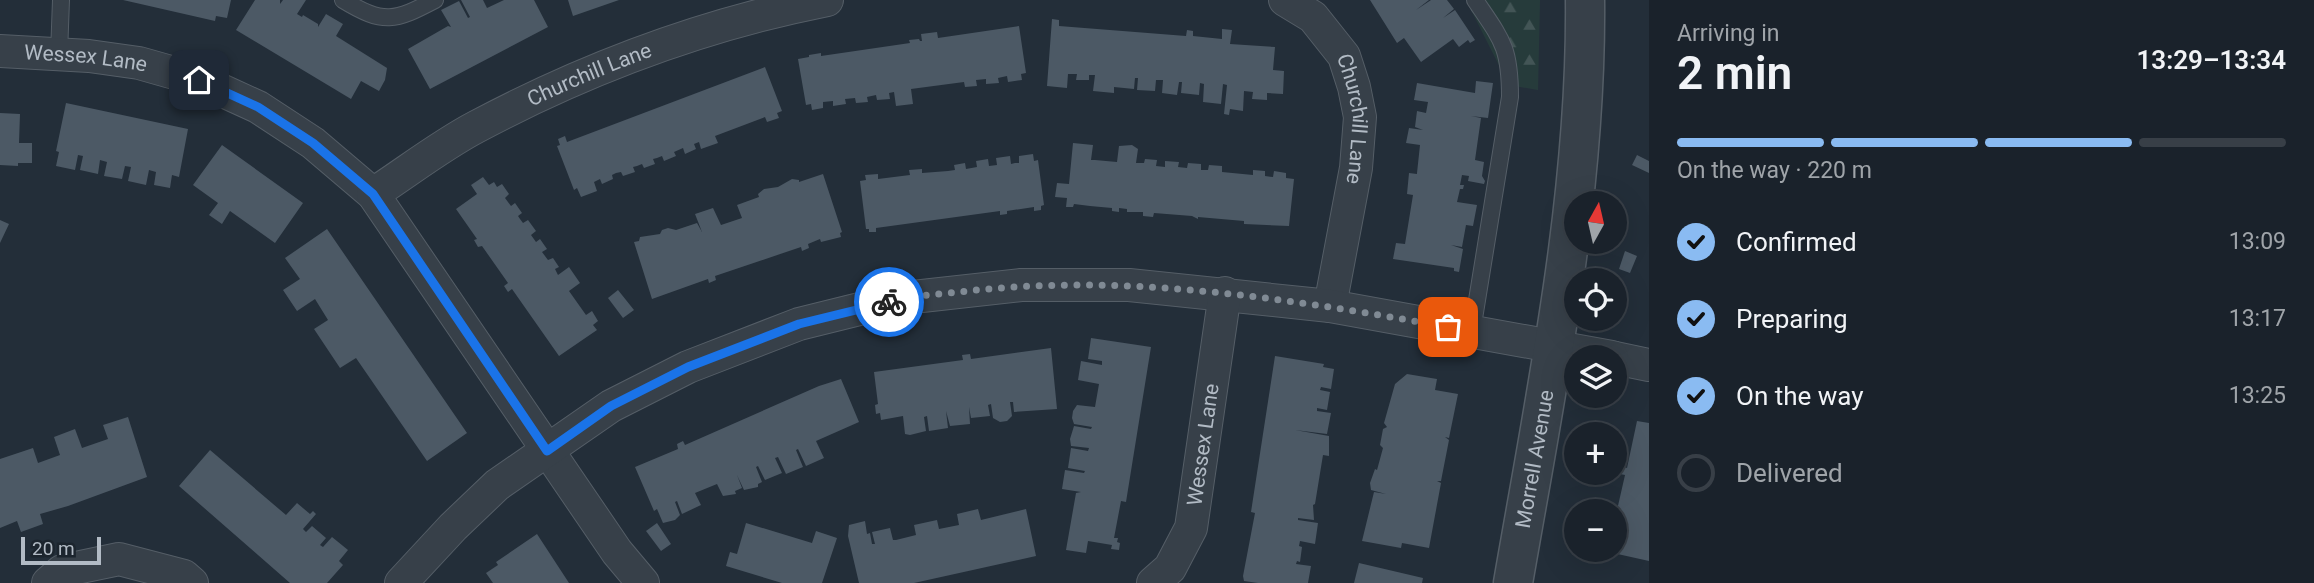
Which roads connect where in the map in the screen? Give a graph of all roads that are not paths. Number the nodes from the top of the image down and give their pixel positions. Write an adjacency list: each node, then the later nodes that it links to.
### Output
1 (61, 0): 9 (lane)
2 (344, 0): 3 (lane)
3 (435, 0)
4 (827, 0): 10 (street, Churchill Lane)
5 (1286, 0): 12 (street, Churchill Lane)
6 (1475, 0): 13 (lane)
7 (1585, 0): 14 (street, Morrell Avenue)
8 (0, 51): 9 (street, Wessex Lane)
9 (59, 54): 10 (street, Wessex Lane)
10 (373, 194): 18 (street, Wessex Lane)
11 (1225, 293): 12 (street); 18 (street); 23 (street, Wessex Lane)
12 (1329, 306): 13 (street)
13 (1472, 331): 14 (street)
14 (1555, 345): 15 (street); 24 (street, Morrell Avenue)
15 (1564, 347)
16 (1627, 360): 17 (street)
17 (1649, 365)
18 (547, 451): 21 (street); 22 (street, Wessex Lane)
19 (48, 583): 20 (street)
20 (192, 583)
21 (401, 583)
22 (643, 583)
23 (1153, 583)
24 (1513, 583)

